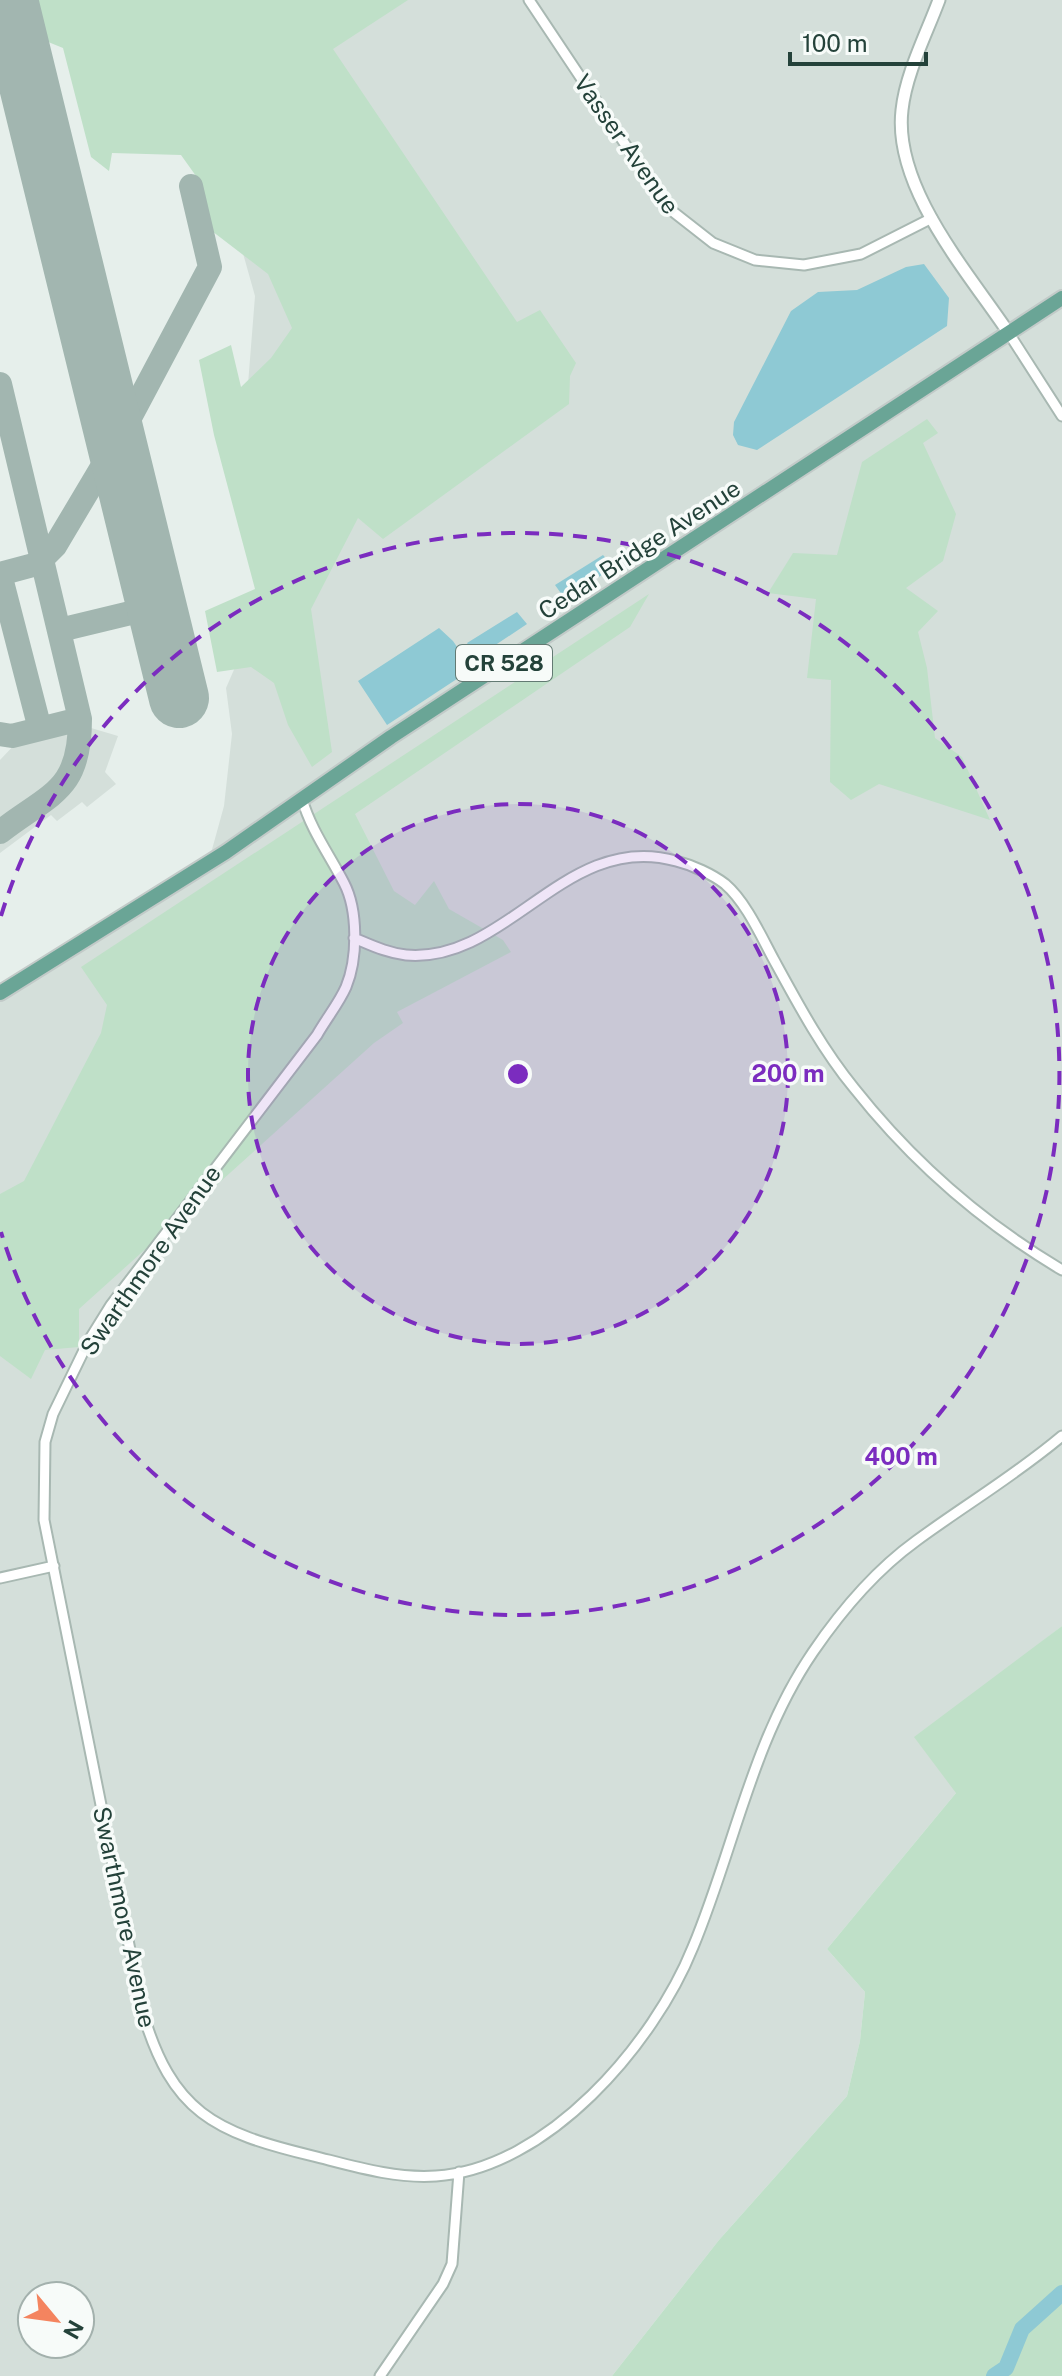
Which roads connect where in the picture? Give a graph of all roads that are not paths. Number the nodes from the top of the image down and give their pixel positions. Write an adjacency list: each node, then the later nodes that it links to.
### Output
1 (529, 0): 3 (street, Vasser Avenue)
2 (939, 0): 3 (street)
3 (932, 218): 5 (street)
4 (1062, 298): 5 (main road, Cedar Bridge Avenue / CR 528)
5 (1008, 332): 6 (street); 7 (main road, Cedar Bridge Avenue / CR 528)
6 (1062, 416)
7 (302, 799): 8 (street, Swarthmore Avenue); 9 (main road, Cedar Bridge Avenue / CR 528)
8 (354, 938): 10 (street); 12 (street, Swarthmore Avenue)
9 (0, 993)
10 (1062, 1270)
11 (1062, 1436): 14 (street, Swarthmore Avenue)
12 (54, 1566): 13 (street); 14 (street, Swarthmore Avenue)
13 (0, 1578)
14 (459, 2172): 15 (street)
15 (380, 2376)

